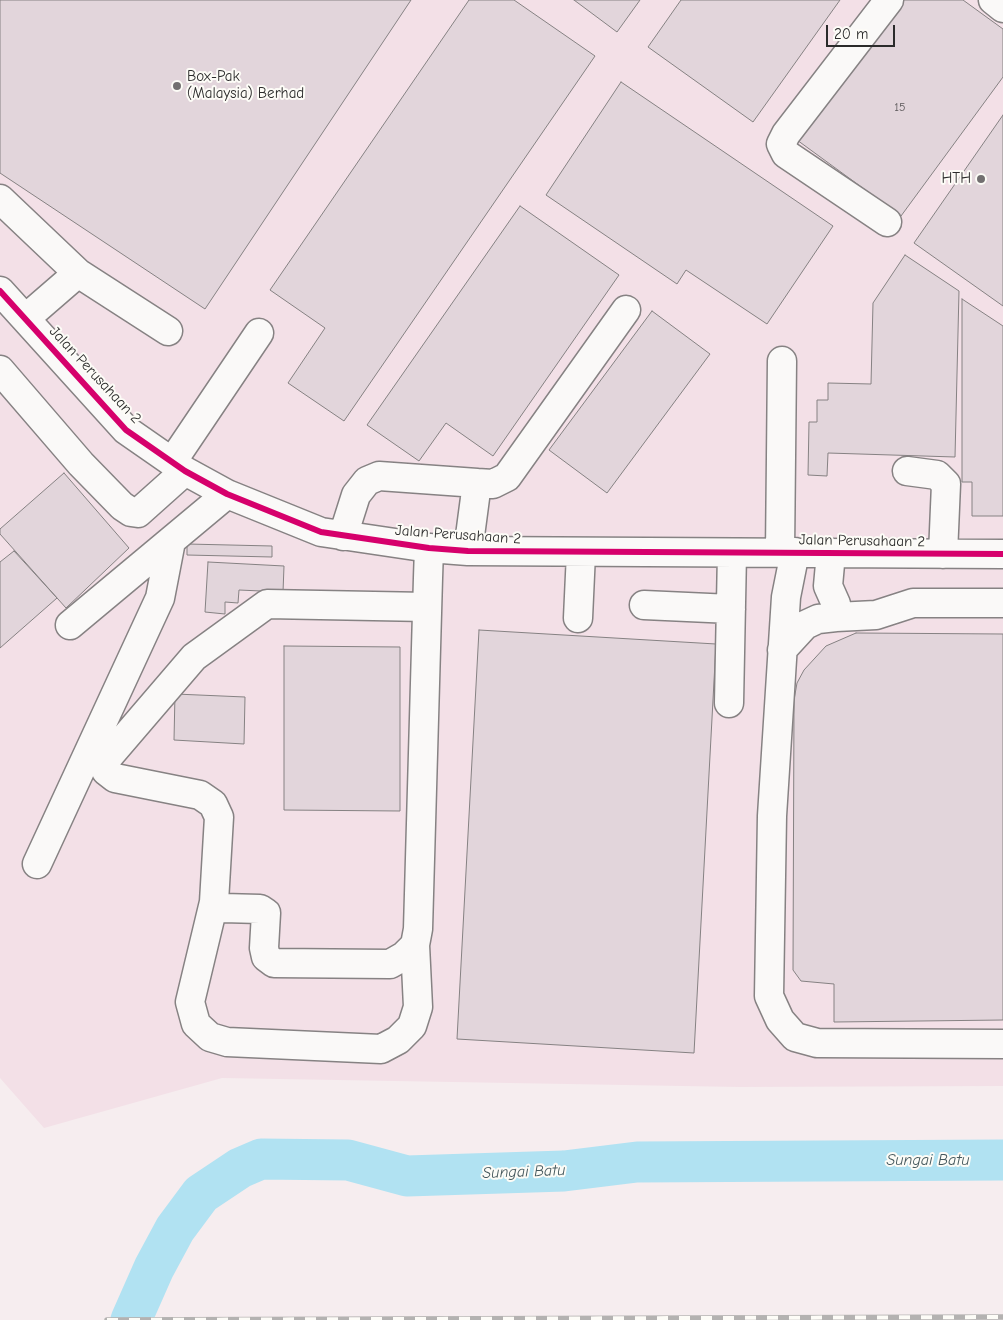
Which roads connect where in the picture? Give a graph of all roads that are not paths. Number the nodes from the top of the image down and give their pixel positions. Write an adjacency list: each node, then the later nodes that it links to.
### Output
1 (889, 0): 5 (street)
2 (993, 0): 3 (street)
3 (1003, 8)
4 (0, 199): 6 (street)
5 (887, 222)
6 (78, 273): 9 (street); 10 (street)
7 (0, 291): 9 (street, Jalan Perusahaan 2)
8 (626, 310): 16 (street)
9 (26, 318): 14 (street, Jalan Perusahaan 2)
10 (168, 331)
11 (259, 332): 14 (street)
12 (782, 361): 22 (street)
13 (0, 370): 14 (street)
14 (178, 467): 17 (street, Jalan Perusahaan 2)
15 (907, 471): 26 (street)
16 (477, 483): 18 (street); 21 (street)
17 (227, 494): 18 (street, Jalan Perusahaan 2); 19 (street)
18 (342, 536): 20 (street, Jalan Perusahaan 2)
19 (171, 541): 34 (street); 37 (street)
20 (428, 548): 21 (street, Jalan Perusahaan 2); 30 (street)
21 (468, 551): 23 (street, Jalan Perusahaan 2)
22 (788, 552): 24 (street, Jalan Perusahaan 2); 25 (street, Jalan Perusahaan 2); 35 (street)
23 (581, 553): 24 (street, Jalan Perusahaan 2); 33 (street)
24 (732, 553): 31 (street)
25 (840, 553): 26 (street, Jalan Perusahaan 2); 32 (street)
26 (943, 554): 27 (street, Jalan Perusahaan 2)
27 (1003, 554)
28 (1003, 602): 32 (street)
29 (644, 604): 31 (street)
30 (427, 607): 38 (street); 39 (street)
31 (731, 609): 36 (street)
32 (836, 611): 35 (street)
33 (578, 618)
34 (70, 625)
35 (782, 650): 40 (street)
36 (729, 703)
37 (36, 864)
38 (214, 902): 39 (street); 39 (street)
39 (415, 945)
40 (1003, 1044)

